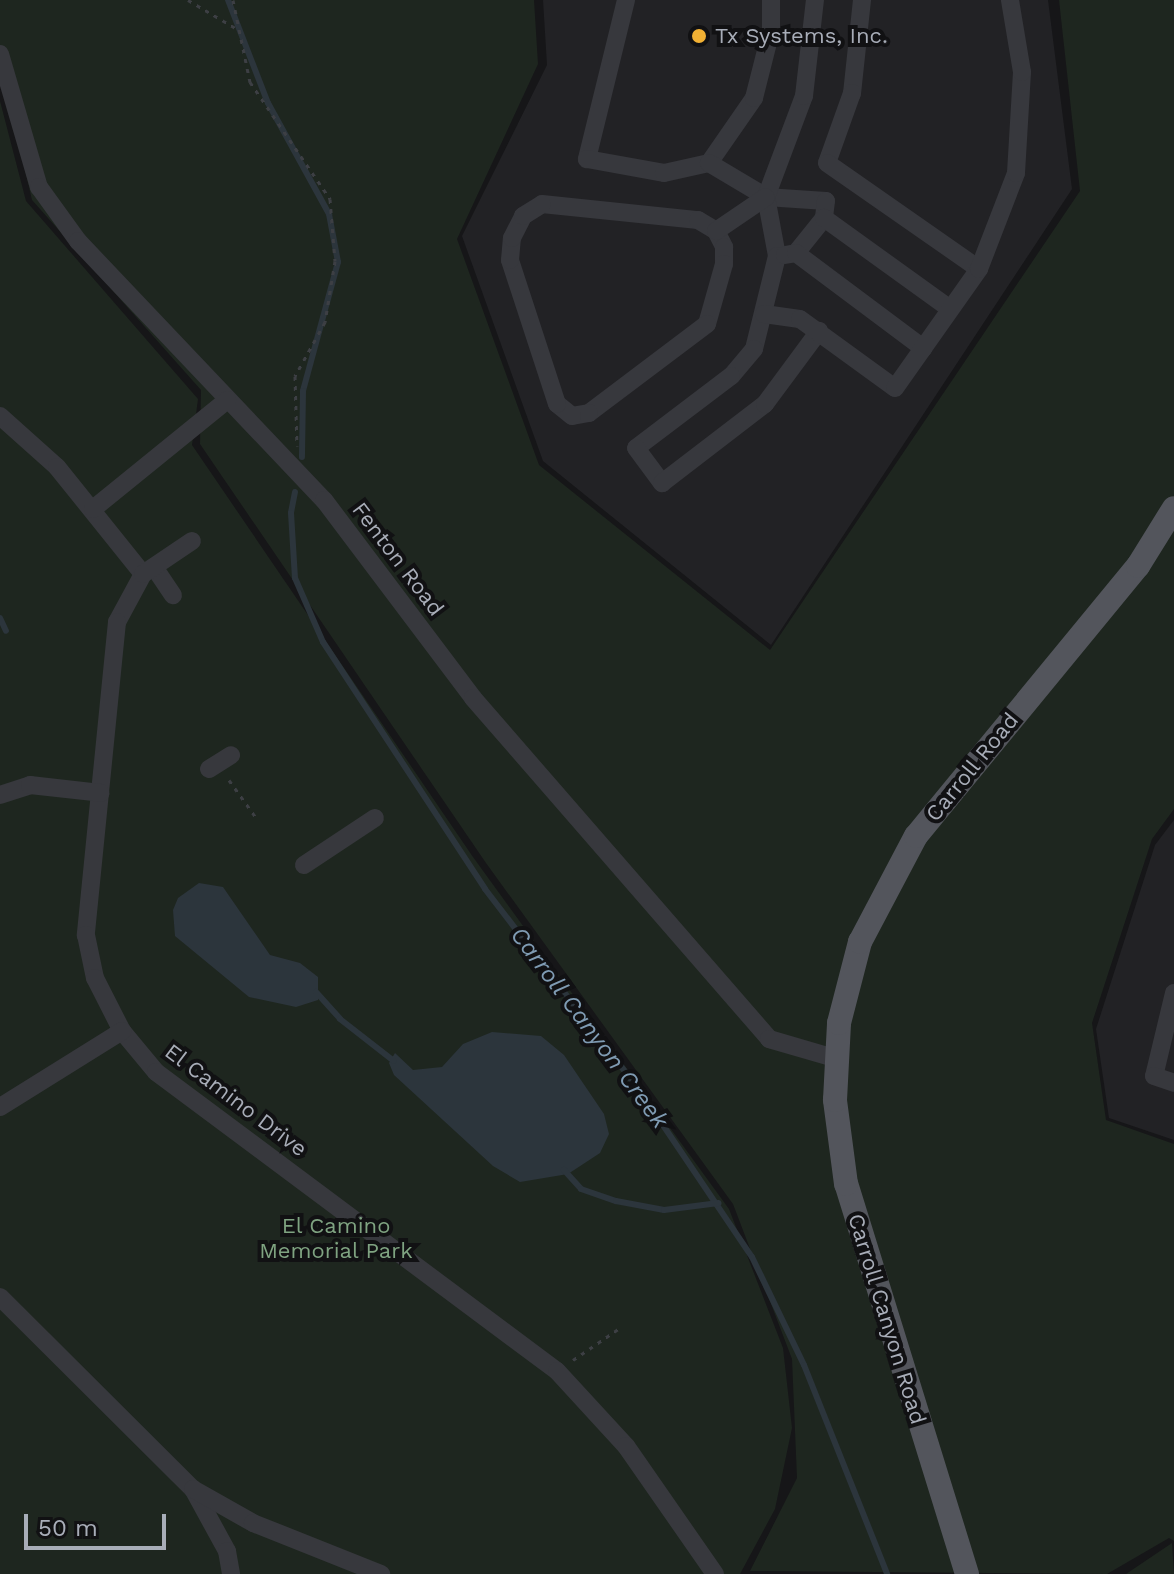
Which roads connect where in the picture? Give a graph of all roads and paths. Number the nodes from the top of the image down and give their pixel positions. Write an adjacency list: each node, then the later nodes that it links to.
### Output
1 (188, 0): 8 (path)
2 (233, 0): 8 (path)
3 (626, 0): 10 (street)
4 (771, 0): 10 (street)
5 (815, 0): 12 (street)
6 (862, 0): 11 (street)
7 (1010, 0): 16 (street)
8 (239, 30): 23 (path)
9 (0, 54): 21 (street, Fenton Road)
10 (709, 163): 12 (street)
11 (845, 175): 13 (street); 16 (street)
12 (766, 197): 13 (street); 14 (street); 15 (street)
13 (825, 209): 15 (street); 17 (street)
14 (716, 231): 14 (street)
15 (786, 254): 18 (street); 20 (street)
16 (979, 269): 17 (street)
17 (950, 309): 20 (street)
18 (764, 314): 19 (street); 19 (street)
19 (819, 331): 20 (street)
20 (923, 348)
21 (227, 400): 23 (street, Fenton Road); 25 (street)
22 (0, 416): 25 (street)
23 (298, 474): 37 (street, Fenton Road)
24 (1174, 508): 37 (main road, Carroll Road)
25 (93, 509): 27 (street)
26 (192, 541): 27 (street, El Camino Drive)
27 (148, 570): 28 (street); 30 (street, El Camino Drive)
28 (173, 595)
29 (220, 763): 33 (path)
30 (101, 793): 31 (street); 36 (street, El Camino Drive)
31 (0, 795)
32 (375, 818): 34 (street)
33 (257, 819)
34 (304, 865)
35 (1174, 993): 38 (street)
36 (122, 1031): 39 (street); 42 (street, El Camino Drive)
37 (838, 1059): 47 (main road, Carroll Canyon Road)
38 (1174, 1083)
39 (0, 1107)
40 (0, 1297): 43 (street)
41 (621, 1327): 42 (path)
42 (557, 1371): 46 (street, El Camino Drive)
43 (193, 1489): 44 (street); 45 (street)
44 (231, 1574)
45 (381, 1574)
46 (715, 1574)
47 (967, 1574)

